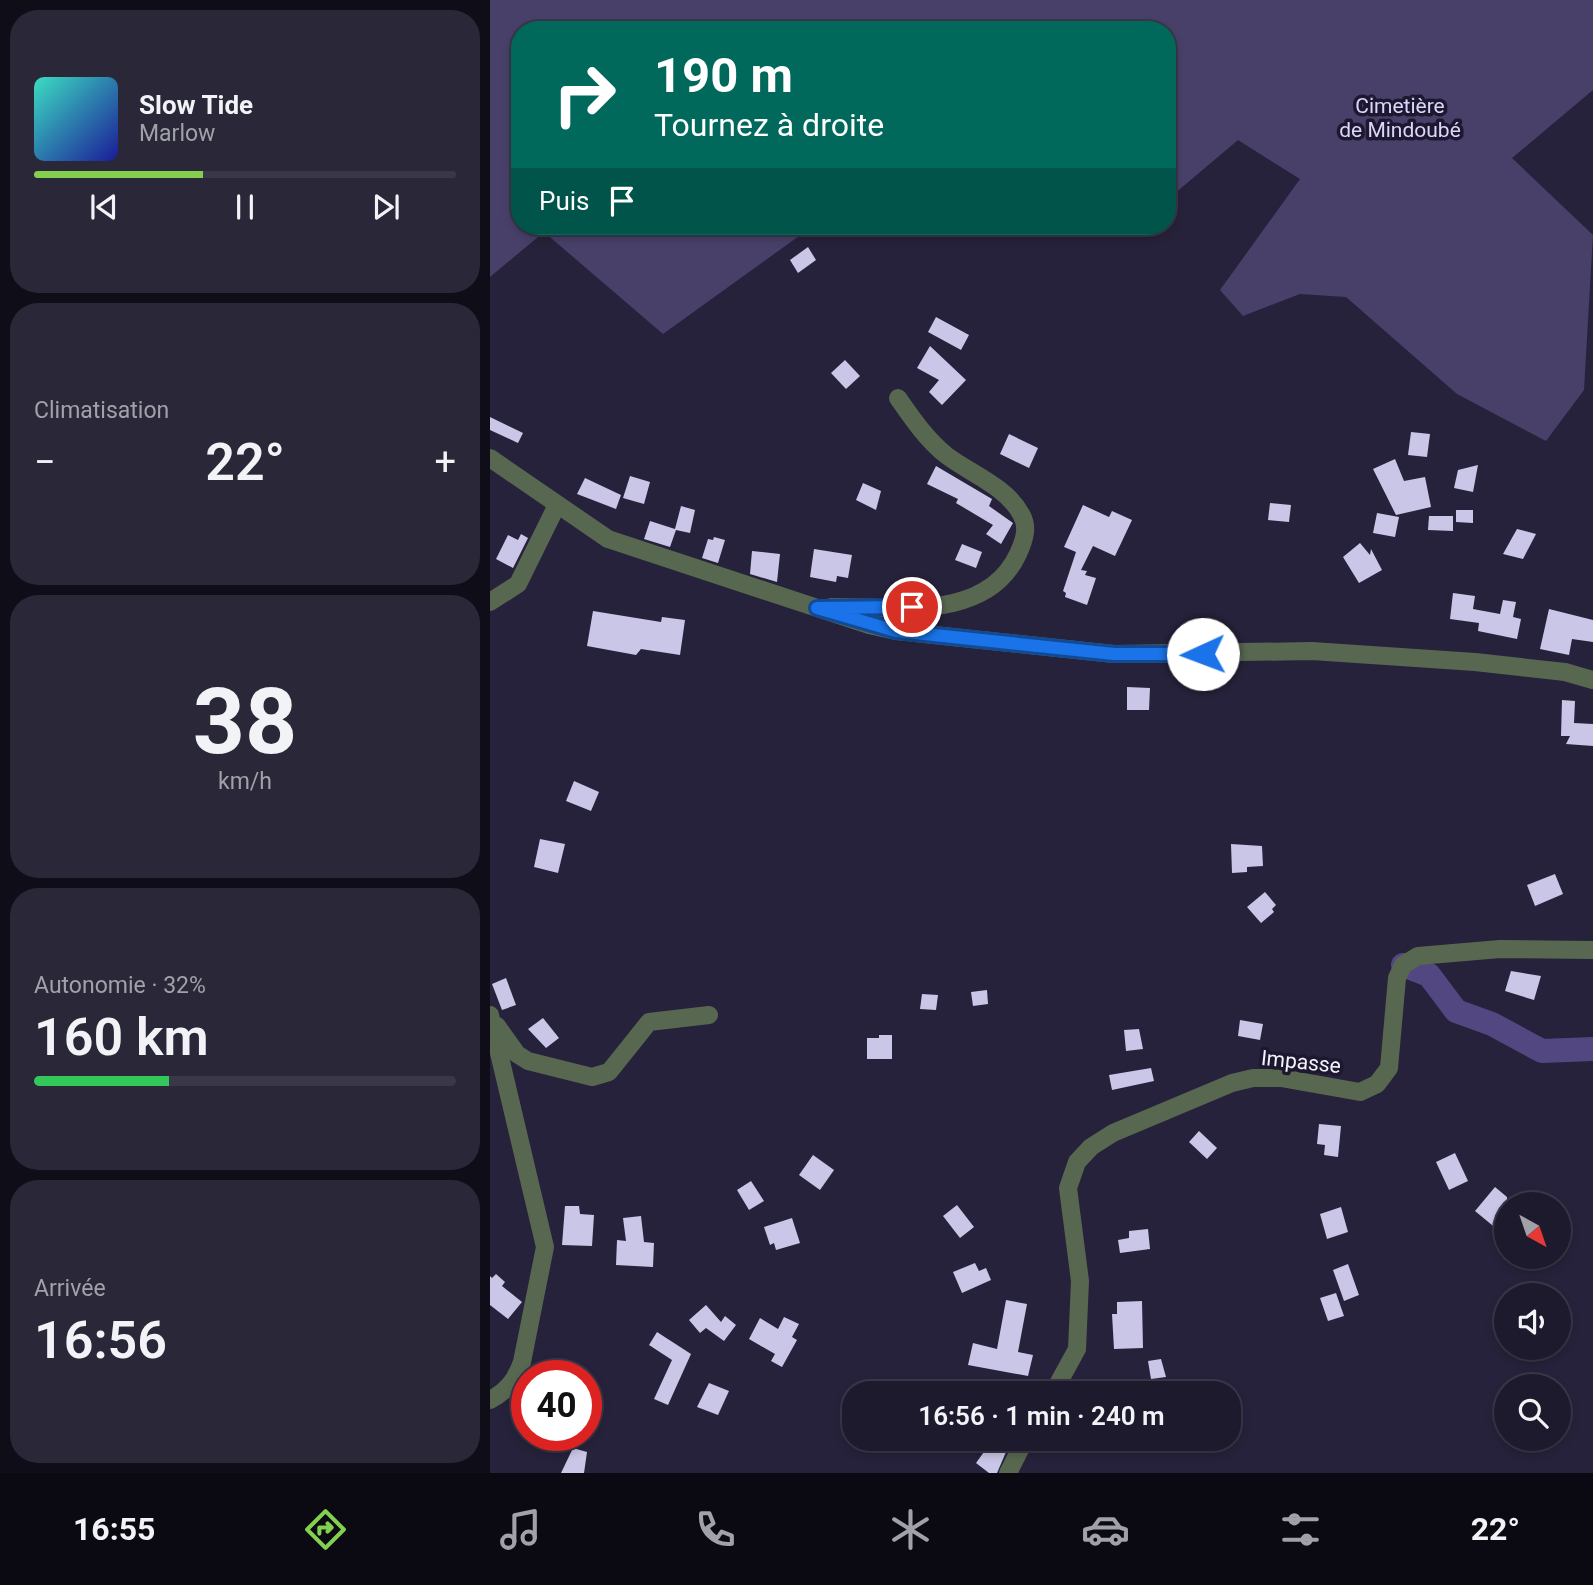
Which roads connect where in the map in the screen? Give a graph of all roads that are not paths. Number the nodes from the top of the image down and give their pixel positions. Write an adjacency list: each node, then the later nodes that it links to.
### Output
1 (898, 398): 5 (street)
2 (490, 458): 3 (street)
3 (556, 505): 4 (street); 5 (street)
4 (490, 602)
5 (817, 608): 6 (street)
6 (1593, 680)
7 (1593, 950): 10 (street, Impasse)
8 (709, 1015): 9 (street)
9 (490, 1016): 11 (street)
10 (1060, 1381)
11 (490, 1400)
12 (1019, 1451): 13 (street)
13 (1008, 1473)

